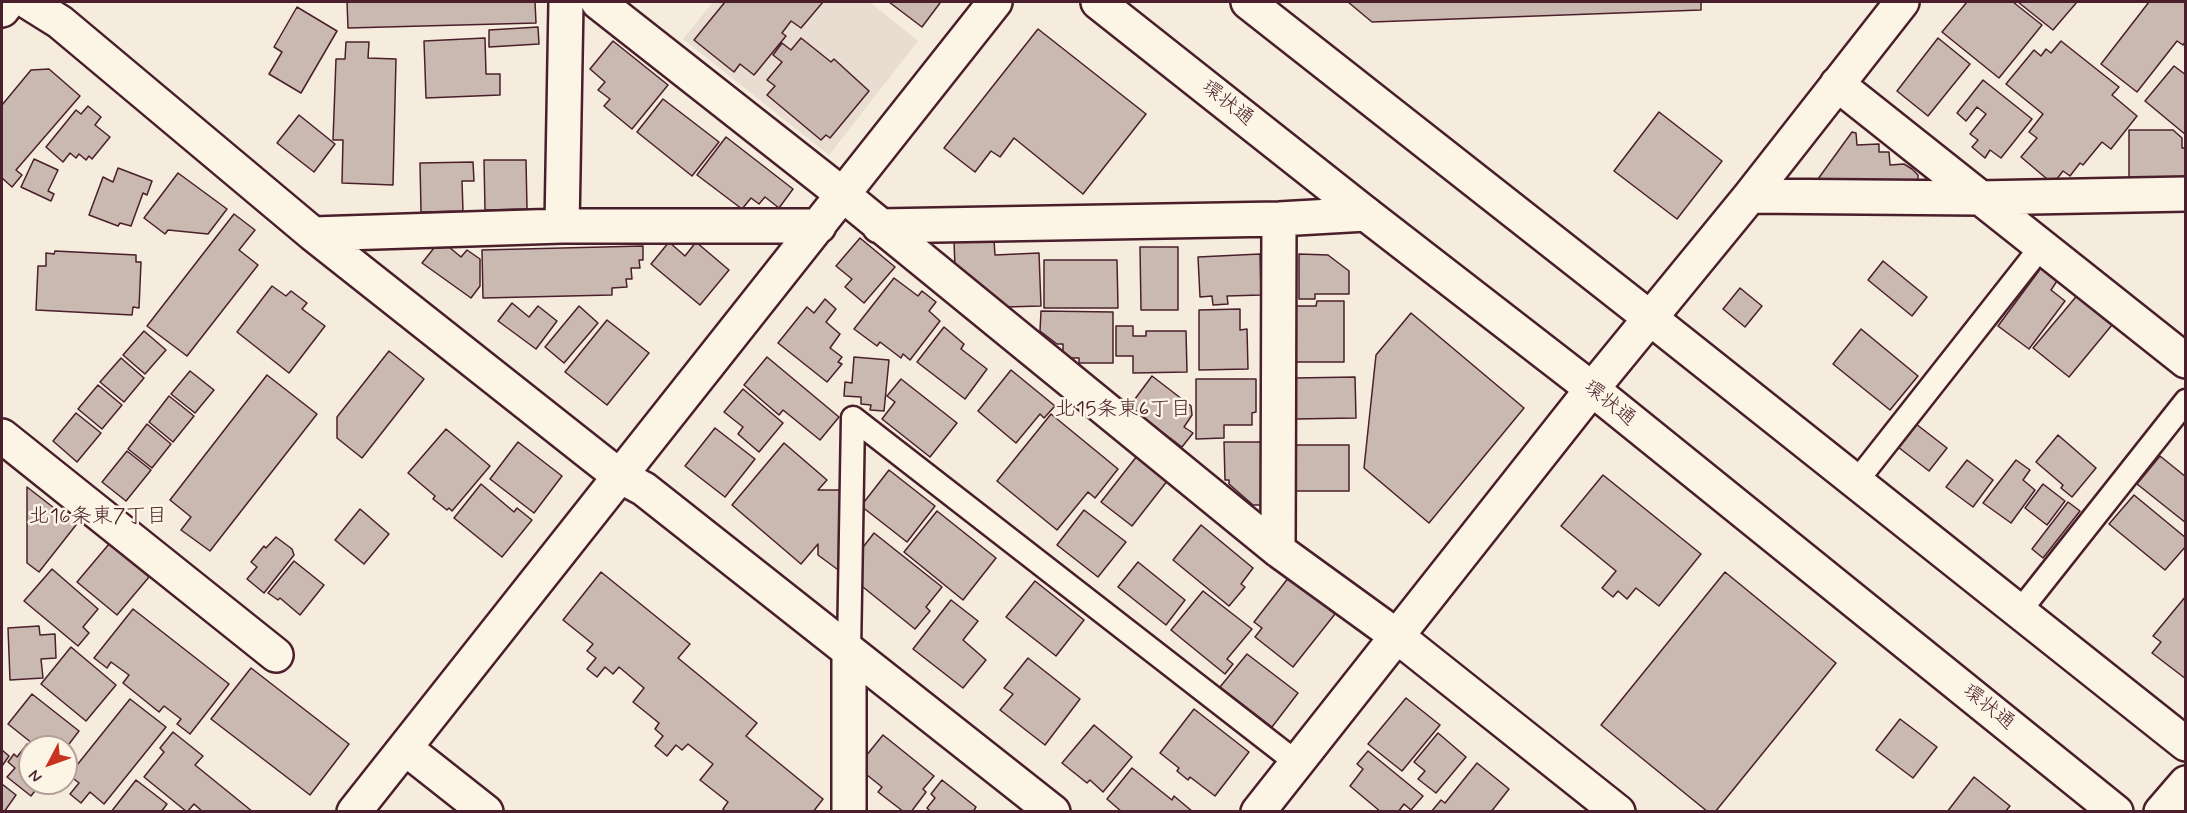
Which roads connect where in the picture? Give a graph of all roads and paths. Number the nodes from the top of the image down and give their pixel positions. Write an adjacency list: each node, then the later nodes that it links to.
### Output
1 (8, 2): 9 (street)
2 (28, 2): 20 (street)
3 (566, 2): 17 (street)
4 (598, 2): 11 (street)
5 (995, 2): 11 (street)
6 (1098, 2): 15 (street, 環状通)
7 (1248, 2): 22 (street)
8 (1902, 2): 10 (street)
9 (2, 10)
10 (1837, 84): 13 (street); 14 (street)
11 (842, 194): 18 (street); 19 (street)
12 (2186, 194): 14 (street)
13 (1750, 196): 14 (street); 22 (street)
14 (1978, 198): 21 (street)
15 (1366, 214): 16 (street); 24 (street, 環状通)
16 (1279, 219): 19 (street); 29 (street)
17 (562, 226): 18 (street); 20 (street)
18 (819, 226): 27 (street)
19 (879, 226): 29 (street)
20 (313, 234): 27 (street)
21 (2041, 247): 23 (street); 28 (lane)
22 (1650, 318): 24 (street); 28 (street)
23 (2186, 361)
24 (1592, 389): 31 (street); 44 (street, 環状通)
25 (2186, 401): 30 (lane)
26 (2, 436): 33 (street)
27 (618, 475): 32 (street); 35 (street)
28 (1856, 482): 30 (street)
29 (1278, 550): 31 (street)
30 (2019, 612): 34 (street)
31 (1398, 636): 36 (street); 43 (street)
32 (849, 651): 36 (lane); 40 (street); 41 (street)
33 (276, 655)
34 (2186, 744)
35 (405, 748): 38 (street); 39 (street)
36 (1297, 763): 42 (street)
37 (2186, 783): 45 (street)
38 (354, 812)
39 (486, 812)
40 (849, 812)
41 (1053, 812)
42 (1258, 812)
43 (1618, 812)
44 (2116, 812)
45 (2161, 812)

